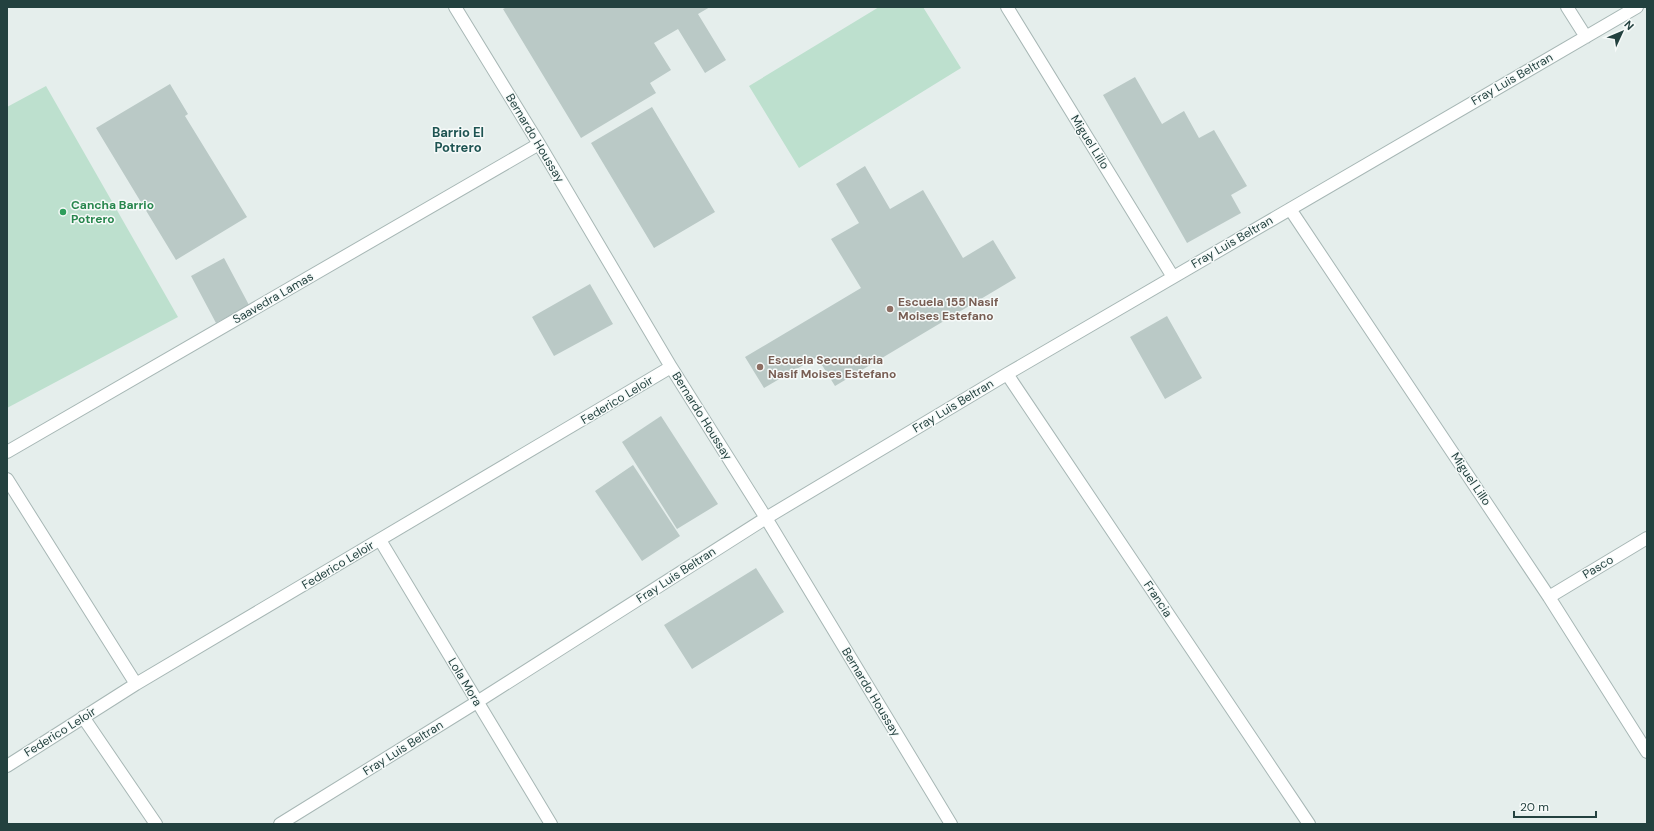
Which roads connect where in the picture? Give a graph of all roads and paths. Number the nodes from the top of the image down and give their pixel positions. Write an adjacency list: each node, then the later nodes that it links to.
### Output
1 (455, 7): 6 (street, Bernardo Houssay)
2 (1567, 7): 5 (street)
3 (1637, 7): 5 (street, Fray Luis Beltran)
4 (1010, 8): 8 (street, Miguel Lillo)
5 (1586, 37): 7 (street, Fray Luis Beltran)
6 (539, 144): 9 (street, Bernardo Houssay); 11 (street, Saavedra Lamas)
7 (1290, 209): 8 (street, Fray Luis Beltran); 16 (street, Miguel Lillo)
8 (1173, 277): 10 (street, Fray Luis Beltran)
9 (671, 367): 13 (street, Bernardo Houssay); 15 (street, Federico Leloir)
10 (1007, 374): 13 (street, Fray Luis Beltran); 26 (street, Francia)
11 (7, 452)
12 (7, 479): 17 (street)
13 (766, 518): 18 (street, Fray Luis Beltran); 25 (street, Bernardo Houssay)
14 (1647, 538): 16 (street, Pasco)
15 (380, 540): 17 (street, Federico Leloir); 18 (street, Lola Mora)
16 (1549, 597): 20 (street, Miguel Lillo)
17 (136, 684): 19 (street, Federico Leloir)
18 (477, 702): 23 (street, Fray Luis Beltran); 24 (street, Lola Mora)
19 (83, 717): 21 (street, Federico Leloir); 22 (street)
20 (1647, 752)
21 (7, 766)
22 (156, 824)
23 (280, 824)
24 (551, 824)
25 (951, 824)
26 (1309, 824)

